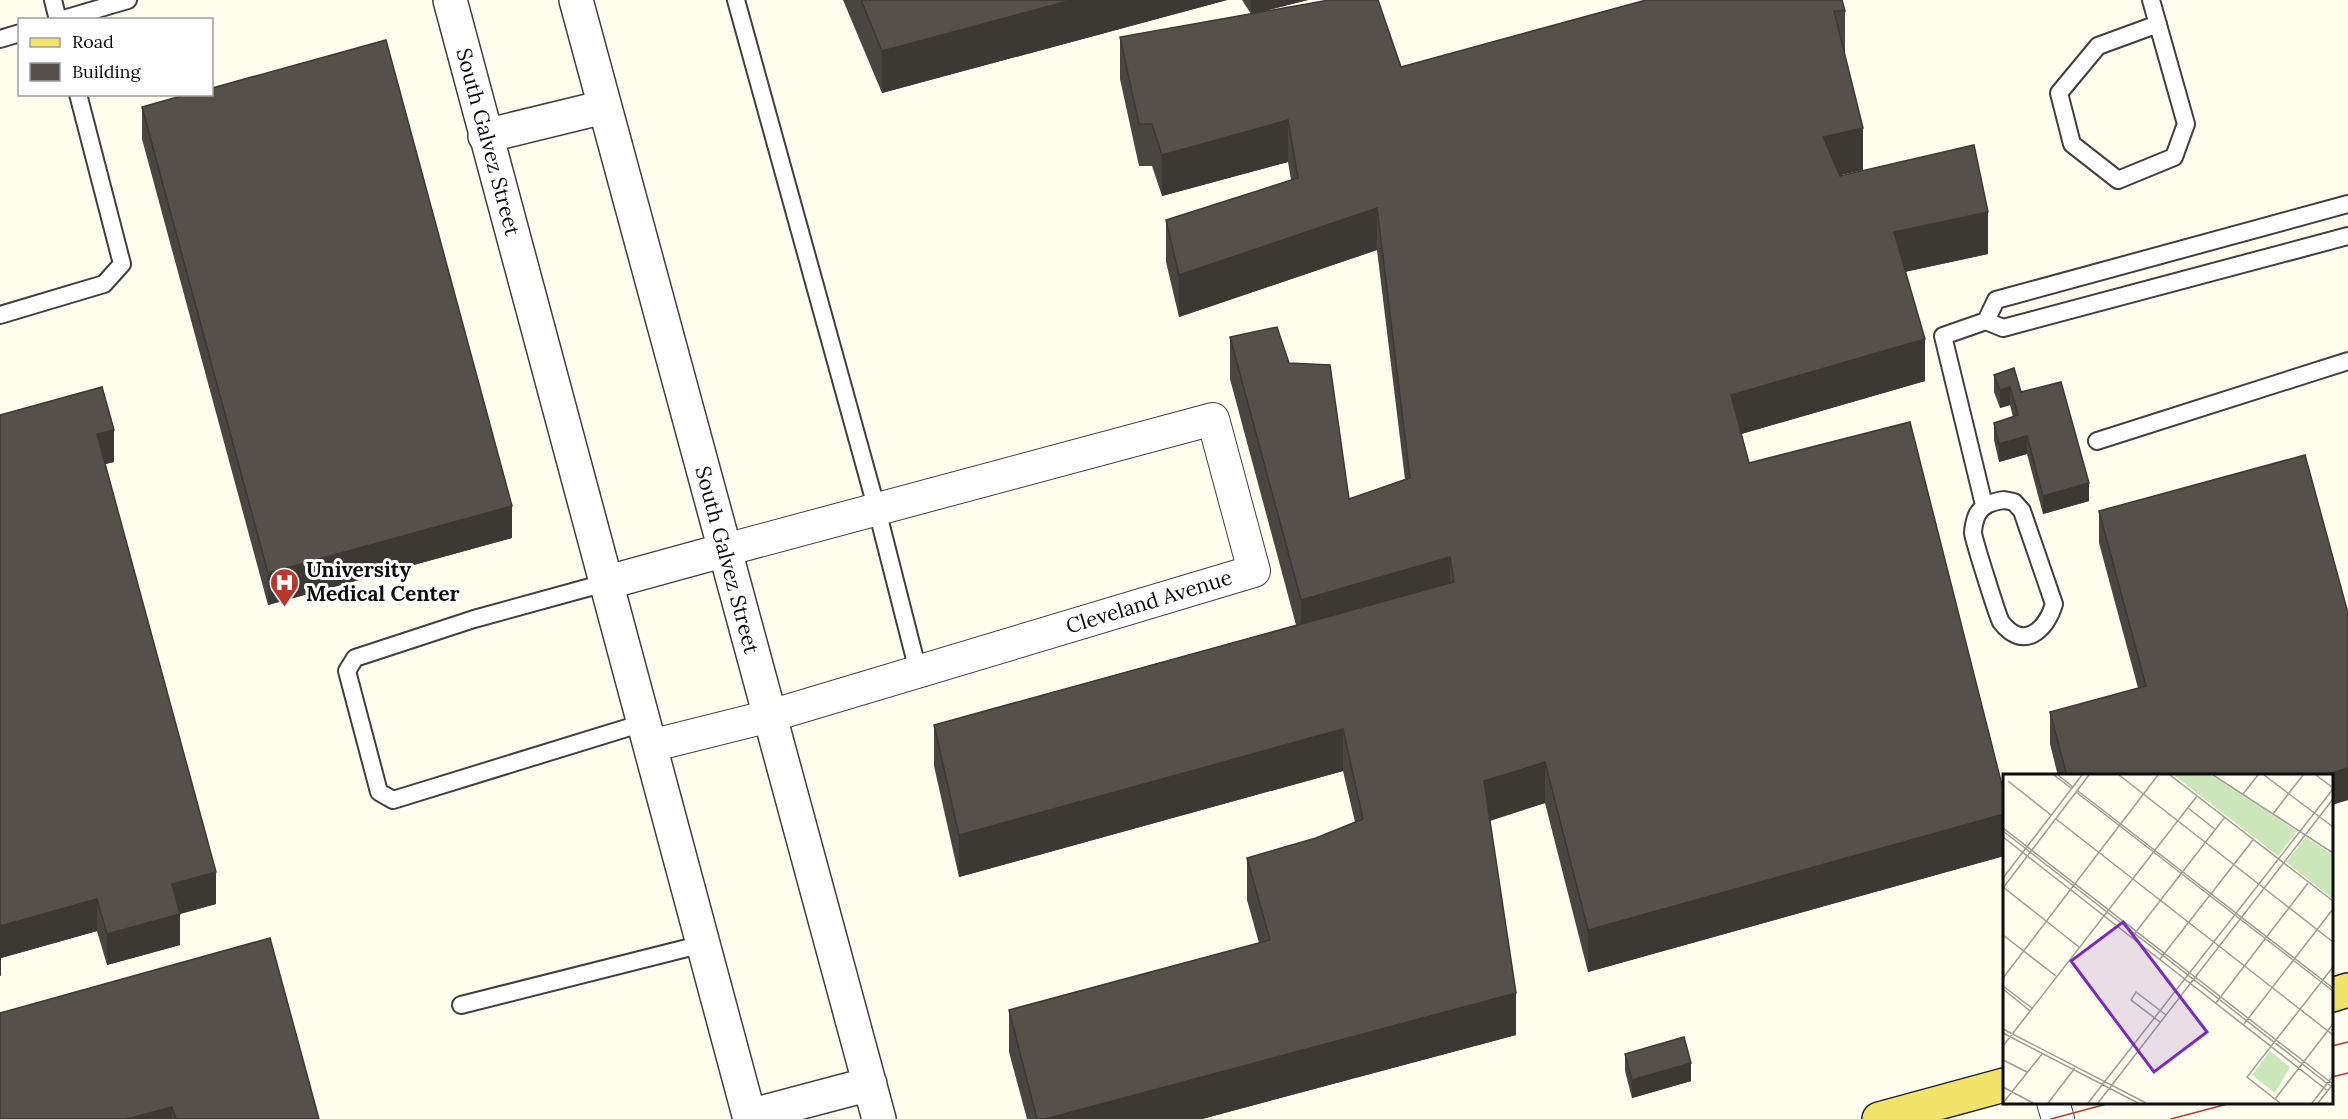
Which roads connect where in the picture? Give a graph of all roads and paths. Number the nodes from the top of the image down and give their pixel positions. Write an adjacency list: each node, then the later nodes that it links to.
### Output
1 (53, 0): 7 (lane)
2 (128, 0): 8 (lane)
3 (450, 0): 14 (street, South Galvez Street)
4 (576, 0): 13 (street, South Galvez Street)
5 (736, 0): 22 (lane)
6 (2151, 0): 9 (lane)
7 (58, 18)
8 (66, 18)
9 (2158, 24): 9 (lane)
10 (18, 34): 11 (lane)
11 (0, 39)
12 (79, 96): 17 (lane)
13 (604, 106): 14 (street); 23 (street, South Galvez Street)
14 (485, 136): 24 (street, South Galvez Street)
15 (2348, 204): 18 (lane)
16 (2348, 236): 18 (lane)
17 (0, 315)
18 (1986, 321): 21 (lane)
19 (2348, 361): 20 (lane)
20 (2097, 441)
21 (1984, 505): 21 (lane)
22 (877, 510): 23 (street, Cleveland Avenue); 25 (lane); 25 (street, Cleveland Avenue)
23 (725, 550): 24 (street); 26 (street, South Galvez Street)
24 (605, 583): 27 (street, South Galvez Street); 27 (lane)
25 (918, 671): 26 (street, Cleveland Avenue)
26 (770, 716): 27 (street, Cleveland Avenue); 32 (street, South Galvez Street)
27 (646, 735): 28 (street, South Galvez Street)
28 (703, 945): 31 (lane); 35 (street, South Galvez Street)
29 (2348, 990): 30 (main road)
30 (2333, 994)
31 (461, 1005)
32 (870, 1084): 35 (street); 36 (street, South Galvez Street)
33 (2003, 1085): 37 (main road)
34 (2054, 1104): 38 (street)
35 (750, 1118)
36 (879, 1119)
37 (1879, 1119)
38 (2058, 1119)

